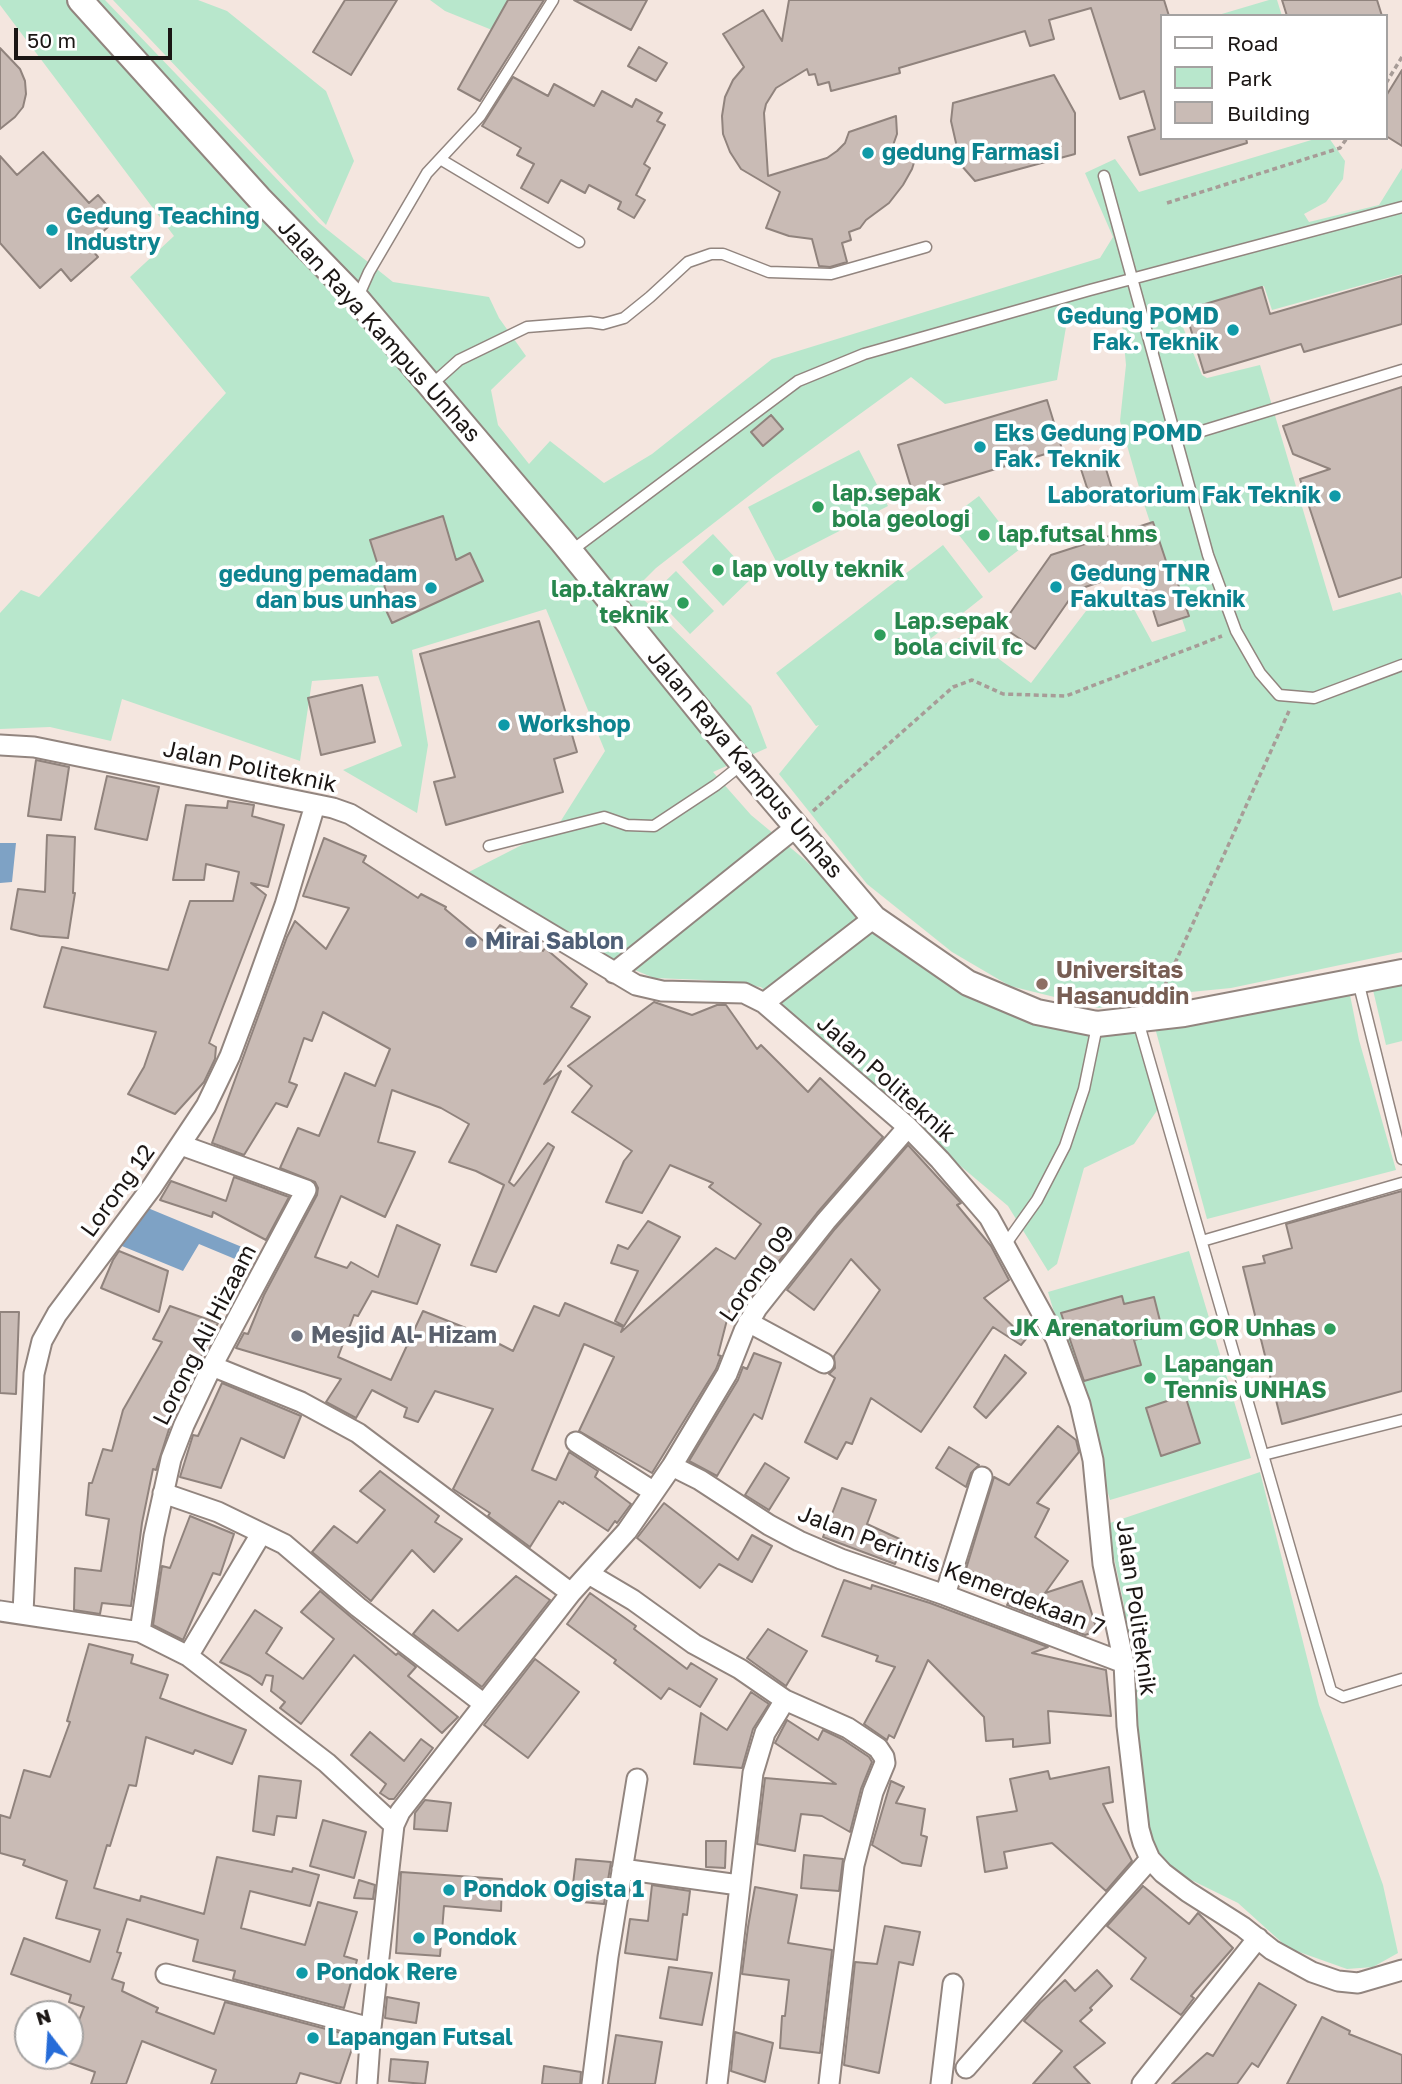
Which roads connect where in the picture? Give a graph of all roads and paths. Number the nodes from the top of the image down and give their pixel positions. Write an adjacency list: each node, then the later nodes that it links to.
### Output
1 (80, 0): 13 (street, Jalan Raya Kampus Unhas)
2 (554, 0): 6 (lane)
3 (1402, 57): 4 (path)
4 (1388, 80)
5 (1346, 140): 8 (path)
6 (440, 159): 10 (lane); 13 (lane)
7 (1104, 176): 12 (lane)
8 (1167, 202)
9 (1402, 207): 12 (lane)
10 (579, 242)
11 (926, 247): 15 (lane)
12 (1133, 279): 16 (lane); 17 (lane)
13 (357, 299): 15 (street, Jalan Raya Kampus Unhas)
14 (1402, 370): 16 (lane)
15 (430, 386): 17 (street, Jalan Raya Kampus Unhas)
16 (1176, 439): 18 (lane)
17 (570, 552): 22 (street, Jalan Raya Kampus Unhas)
18 (1236, 631): 20 (lane); 24 (path)
19 (1402, 665): 20 (lane)
20 (1296, 696): 31 (path)
21 (0, 745): 23 (street, Jalan Politeknik)
22 (742, 764): 24 (street, Jalan Raya Kampus Unhas); 25 (lane)
23 (316, 806): 27 (street, Jalan Politeknik); 34 (street, Lorong 12)
24 (796, 827): 26 (street, Jalan Raya Kampus Unhas); 27 (street)
25 (489, 846)
26 (874, 918): 30 (street); 32 (street, Jalan Raya Kampus Unhas)
27 (614, 972): 30 (street, Jalan Politeknik)
28 (1402, 972): 29 (street, Jalan Raya Kampus Unhas)
29 (1358, 981): 31 (street, Jalan Raya Kampus Unhas); 35 (lane)
30 (764, 1003): 33 (street, Jalan Politeknik)
31 (1144, 1018): 32 (street, Jalan Raya Kampus Unhas); 37 (lane)
32 (1097, 1024): 38 (lane)
33 (908, 1127): 38 (street, Jalan Politeknik); 39 (street, Lorong 09)
34 (181, 1145): 41 (street, Lorong Ali Hizaam); 54 (street, Lorong 12)
35 (1402, 1159)
36 (1402, 1183): 37 (lane)
37 (1202, 1241): 44 (lane)
38 (1004, 1245): 57 (street, Jalan Politeknik)
39 (748, 1322): 40 (street); 45 (street, Lorong 09)
40 (824, 1363)
41 (212, 1366): 48 (street, Lorong Ali Hizaam); 51 (street)
42 (1402, 1420): 44 (lane)
43 (576, 1442): 47 (street)
44 (1264, 1455): 58 (lane)
45 (672, 1466): 47 (street); 52 (street, Jalan Perintis Kemerdekaan 7)
46 (982, 1477): 52 (street)
47 (654, 1492): 50 (street)
48 (163, 1493): 49 (street); 55 (street, Lorong Ali Hizaam)
49 (261, 1534): 56 (street); 60 (street)
50 (589, 1574): 51 (street); 59 (street)
51 (570, 1594): 60 (street)
52 (945, 1595): 57 (street, Jalan Perintis Kemerdekaan 7)
53 (0, 1611): 54 (street)
54 (23, 1613): 55 (street)
55 (140, 1632): 56 (street)
56 (188, 1656): 62 (street)
57 (1124, 1663): 63 (street, Jalan Politeknik)
58 (1402, 1679)
59 (785, 1700): 65 (street); 75 (street)
60 (484, 1704): 62 (street)
61 (637, 1779): 64 (street)
62 (394, 1825): 70 (street)
63 (1150, 1859): 66 (street, Jalan Politeknik); 71 (street)
64 (622, 1869): 65 (street); 73 (street)
65 (739, 1885): 74 (street)
66 (1258, 1938): 67 (street, Jalan Politeknik); 77 (street)
67 (1402, 1970)
68 (166, 1974): 70 (street)
69 (953, 1984): 76 (street)
70 (371, 2028): 72 (street)
71 (966, 2068)
72 (367, 2084)
73 (592, 2084)
74 (717, 2084)
75 (829, 2084)
76 (941, 2084)
77 (1142, 2084)

